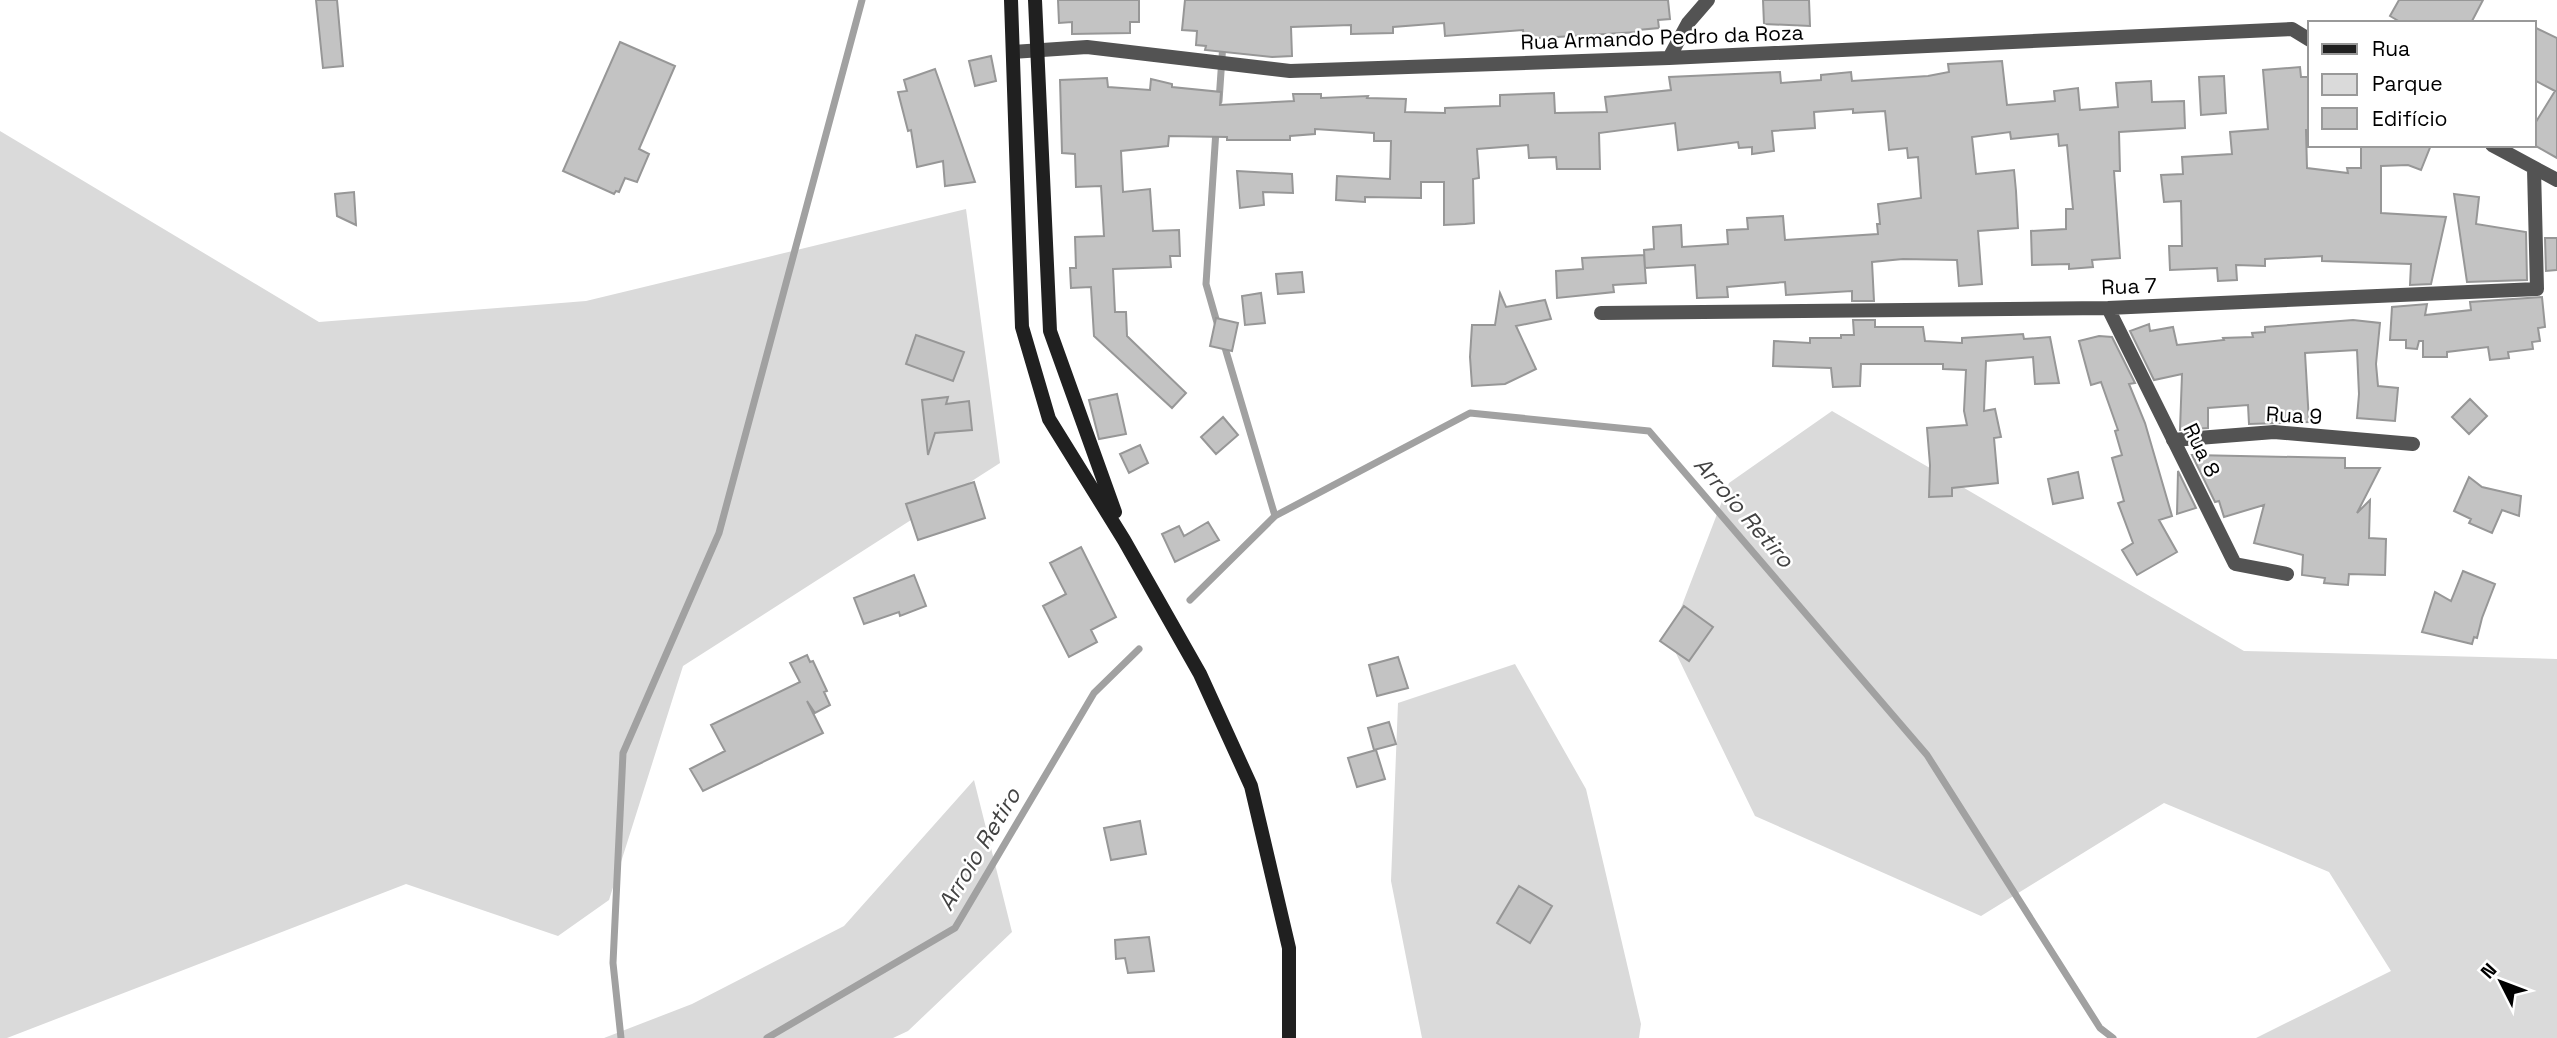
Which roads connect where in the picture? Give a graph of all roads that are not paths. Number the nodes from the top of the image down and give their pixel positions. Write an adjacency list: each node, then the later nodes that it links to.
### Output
1 (1011, 0): 6 (main road)
2 (1035, 0): 5 (main road)
3 (1708, 0): 7 (street)
4 (2308, 39): 7 (street, Rua Armando Pedro da Roza)
5 (1038, 51): 6 (street, Rua Armando Pedro da Roza); 7 (street, Rua Armando Pedro da Roza); 15 (main road)
6 (1013, 52): 15 (main road)
7 (1669, 58)
8 (2496, 147): 9 (street)
9 (2534, 169): 10 (street); 11 (street, Rua 7)
10 (2557, 180)
11 (2108, 308): 12 (street, Rua 7); 13 (street, Rua 8)
12 (1601, 313)
13 (2174, 440): 14 (street, Rua 9); 16 (street, Rua 8)
14 (2413, 444)
15 (1124, 540): 17 (main road)
16 (2287, 574)
17 (1289, 1038)

